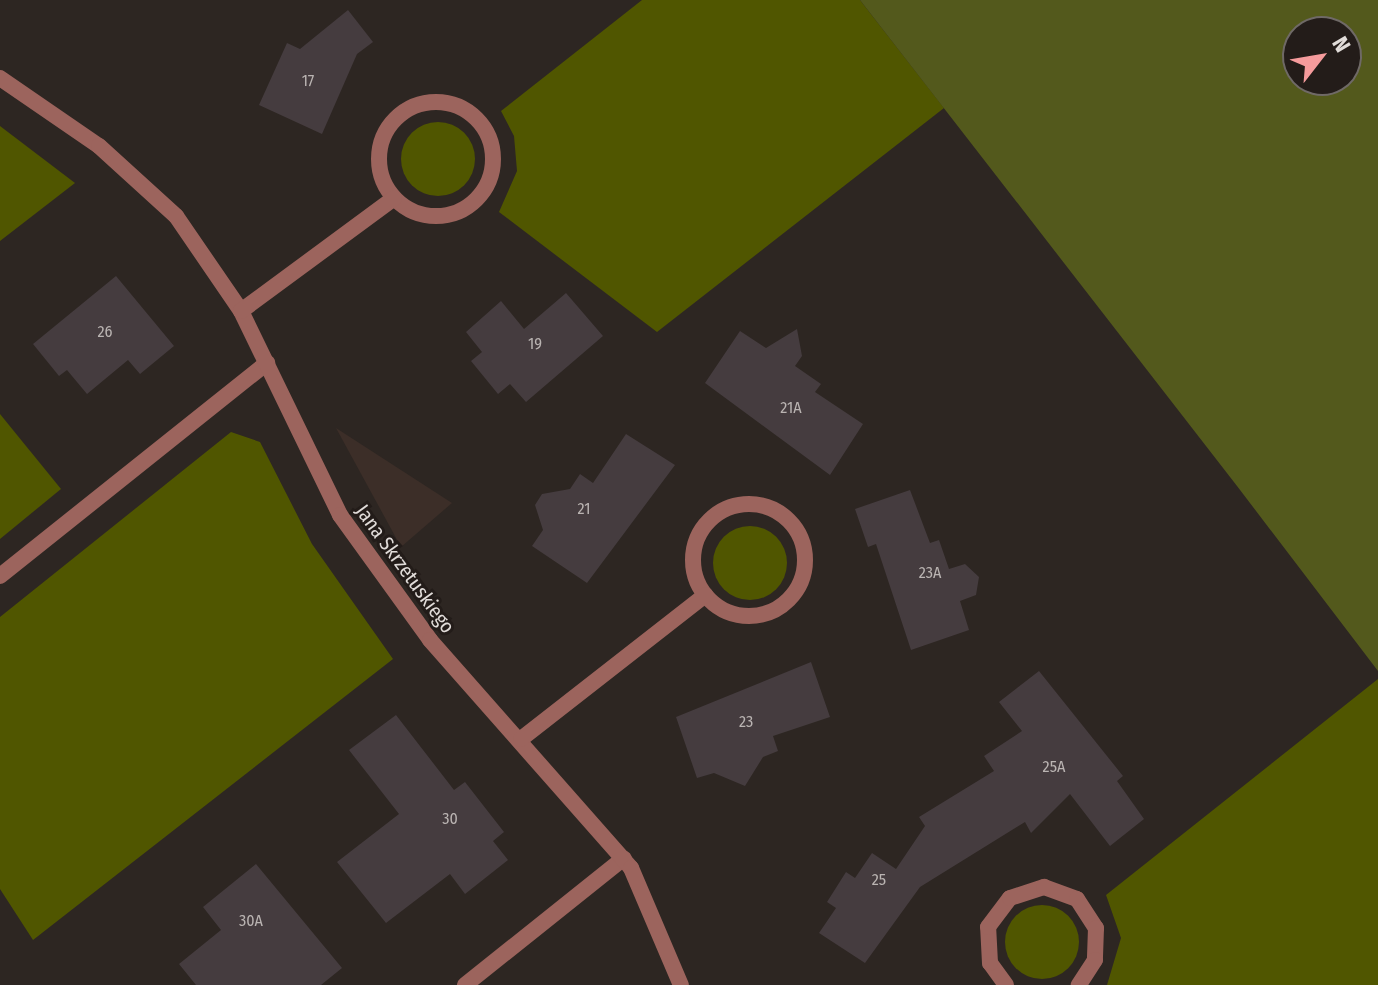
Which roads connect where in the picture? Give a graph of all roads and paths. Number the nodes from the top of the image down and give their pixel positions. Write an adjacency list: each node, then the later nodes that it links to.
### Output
1 (0, 78): 3 (street, Jana Skrzetuskiego)
2 (394, 198): 2 (street); 3 (street)
3 (241, 311): 4 (street, Jana Skrzetuskiego)
4 (267, 363): 5 (street); 7 (street, Jana Skrzetuskiego)
5 (0, 576)
6 (705, 595): 6 (street); 7 (street)
7 (521, 739): 8 (street, Jana Skrzetuskiego)
8 (624, 858): 10 (street); 11 (street, Jana Skrzetuskiego)
9 (998, 983): 12 (street)
10 (465, 985)
11 (681, 985)
12 (1079, 985)

